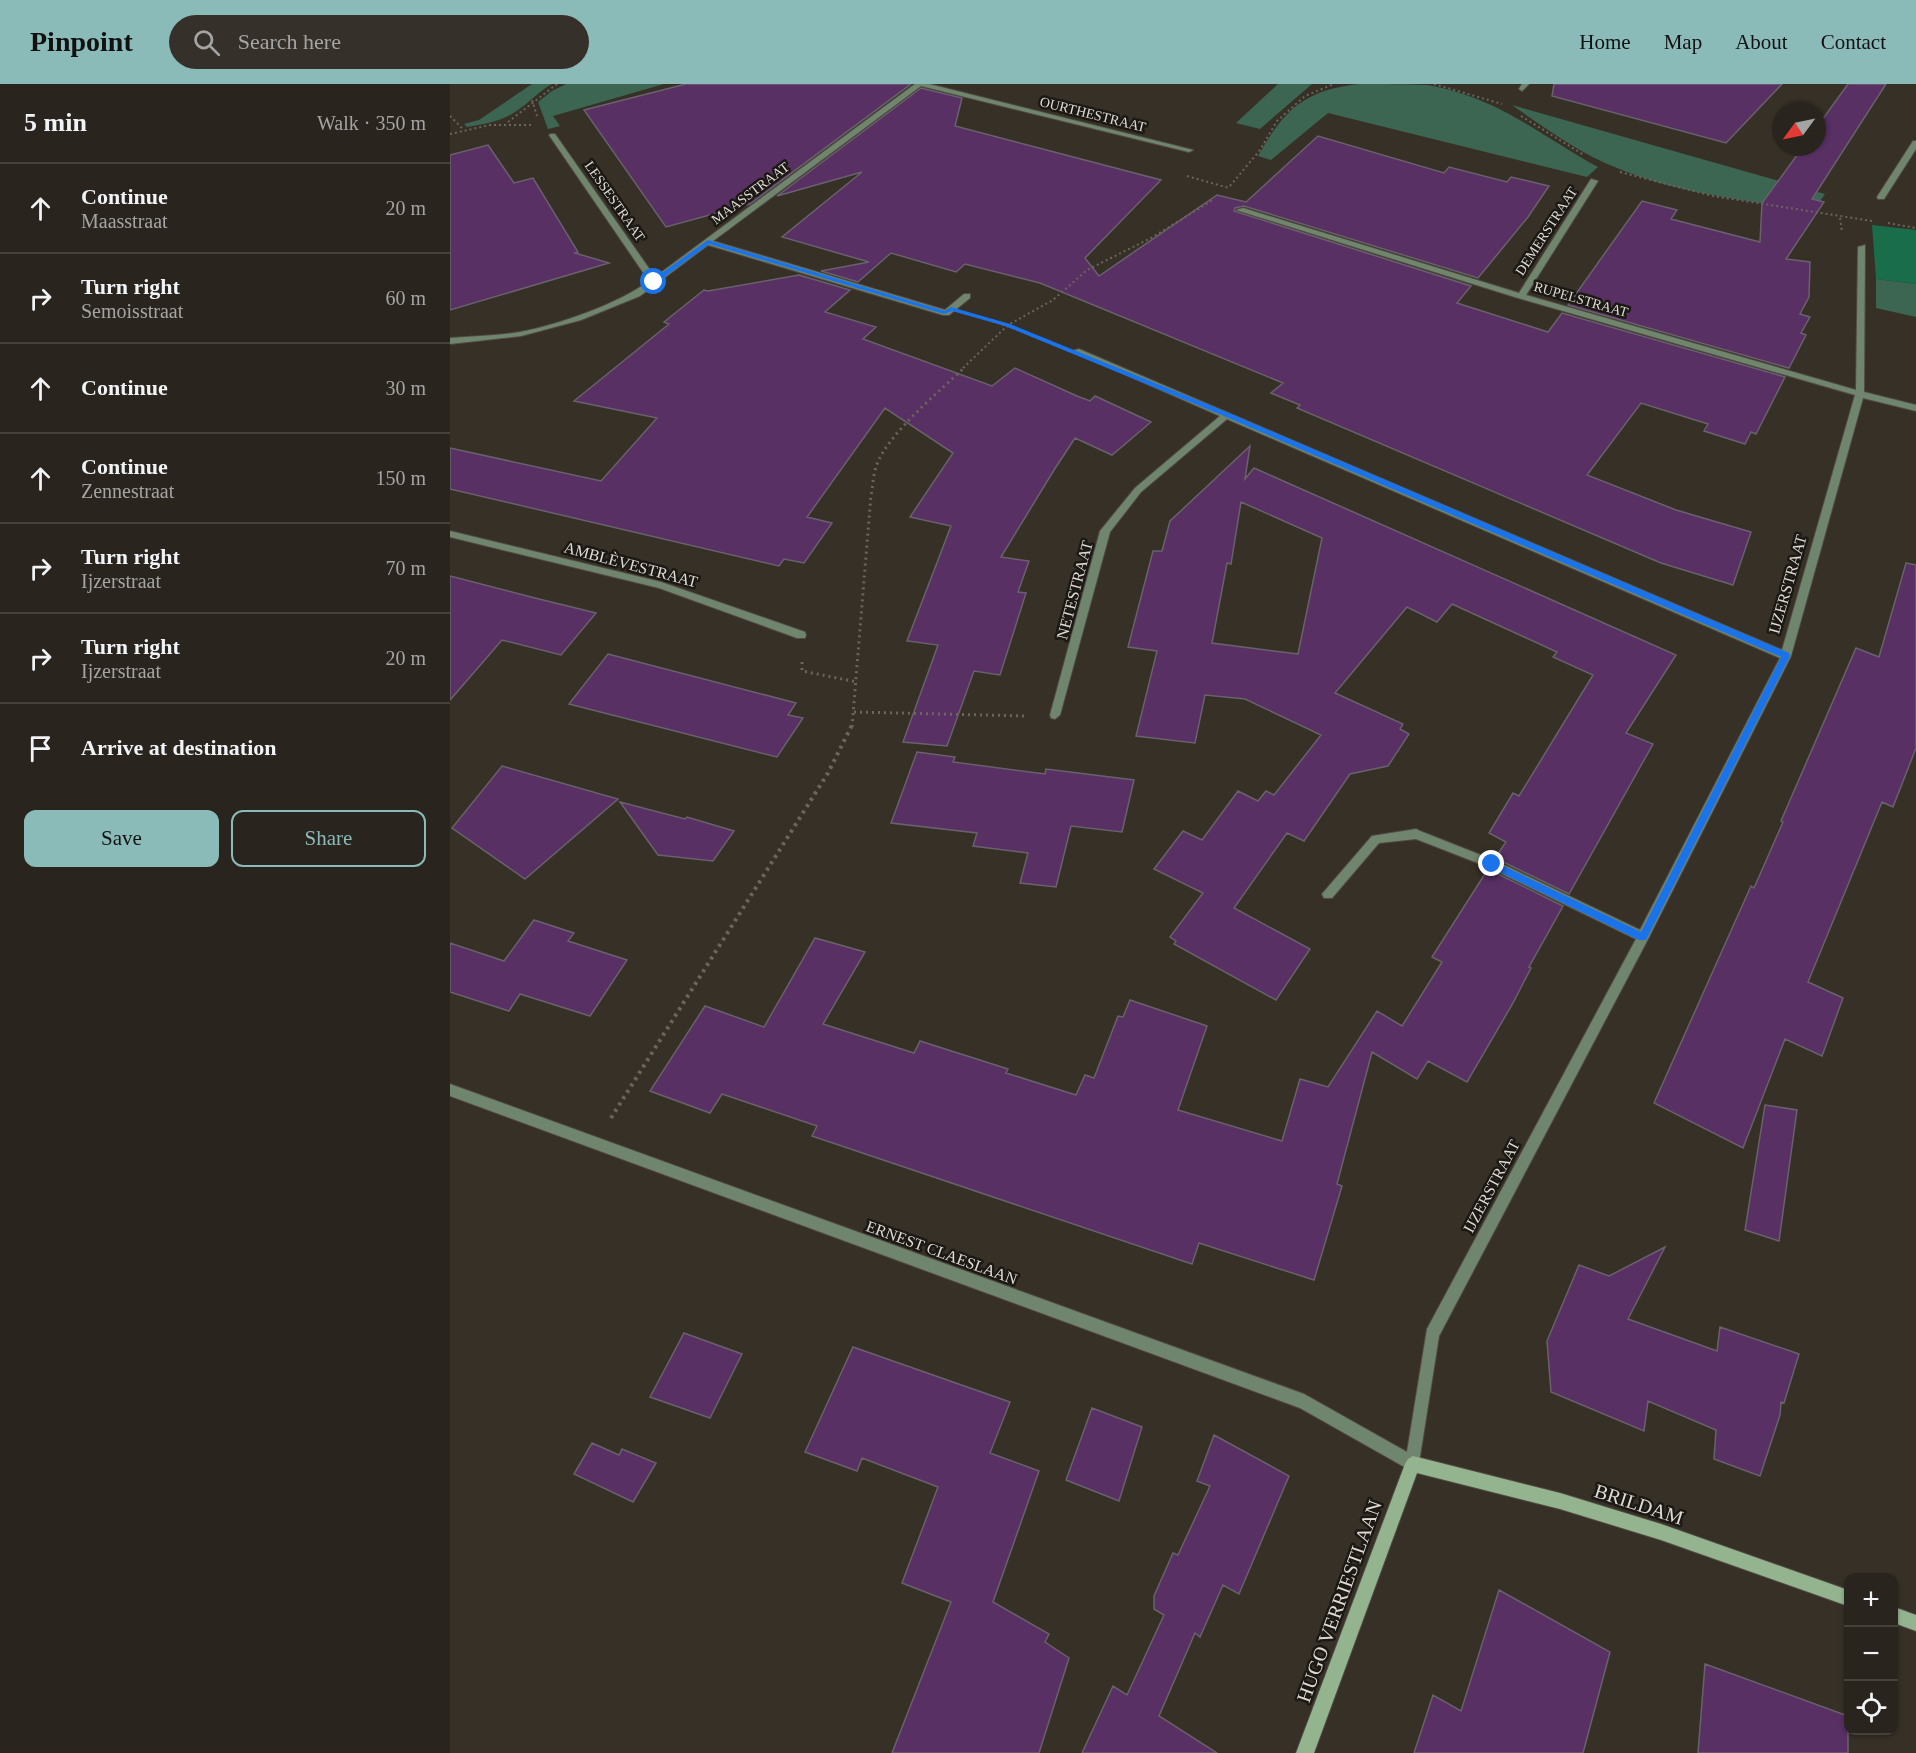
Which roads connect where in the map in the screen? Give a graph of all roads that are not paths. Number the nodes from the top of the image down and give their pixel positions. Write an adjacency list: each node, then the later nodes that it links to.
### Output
1 (920, 84): 4 (street, OURTHESTRAAT); 8 (street, MAASSTRAAT)
2 (553, 135): 10 (street, LESSESTRAAT)
3 (1916, 143): 6 (street)
4 (1189, 150)
5 (1594, 181): 12 (street, DEMERSTRAAT)
6 (1881, 197)
7 (1240, 210): 12 (street, RUPELSTRAAT)
8 (708, 242): 10 (street, MAASSTRAAT); 11 (street)
9 (1862, 247): 15 (street, IJZERSTRAAT)
10 (654, 282): 13 (street, MAASSTRAAT)
11 (967, 296)
12 (1521, 296): 15 (street, RUPELSTRAAT)
13 (450, 341)
14 (1076, 351): 17 (street)
15 (1860, 394): 16 (street, RUPELSTRAAT); 20 (street, IJZERSTRAAT)
16 (1916, 408)
17 (1227, 415): 20 (street); 21 (street, NETESTRAAT)
18 (450, 534): 19 (street, AMBLÈVESTRAAT)
19 (801, 635)
20 (1786, 656): 23 (street, IJZERSTRAAT)
21 (1055, 716)
22 (1328, 894): 23 (street)
23 (1643, 938): 25 (street, IJZERSTRAAT)
24 (450, 1090): 25 (street, ERNEST CLAESLAAN)
25 (1413, 1464): 26 (street, BRILDAM); 29 (street, HUGO VERRIESTLAAN)
26 (1844, 1597)
27 (1898, 1617): 28 (street)
28 (1916, 1623)
29 (1305, 1753)

